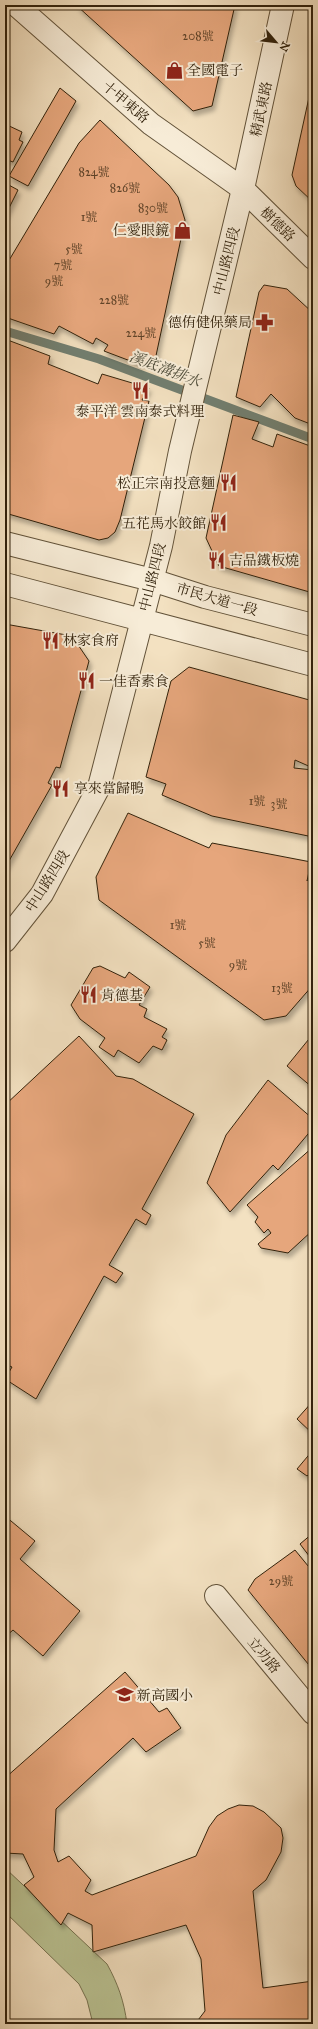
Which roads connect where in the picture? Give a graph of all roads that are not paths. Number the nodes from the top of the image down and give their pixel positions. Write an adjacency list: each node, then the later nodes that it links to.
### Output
1 (16, 5): 3 (street, 十甲東路)
2 (283, 5): 3 (street, 精武東路)
3 (243, 190): 4 (street, 樹德路); 6 (street, 中山路四段)
4 (313, 258)
5 (5, 542): 6 (street, 市民大道一段)
6 (152, 580): 8 (street, 中山路四段); 9 (street, 市民大道一段)
7 (5, 584): 8 (street)
8 (142, 620): 10 (street); 11 (street, 中山路四段)
9 (313, 625)
10 (313, 665)
11 (5, 941)
12 (216, 1596): 13 (street, 立功路)
13 (313, 1713)

